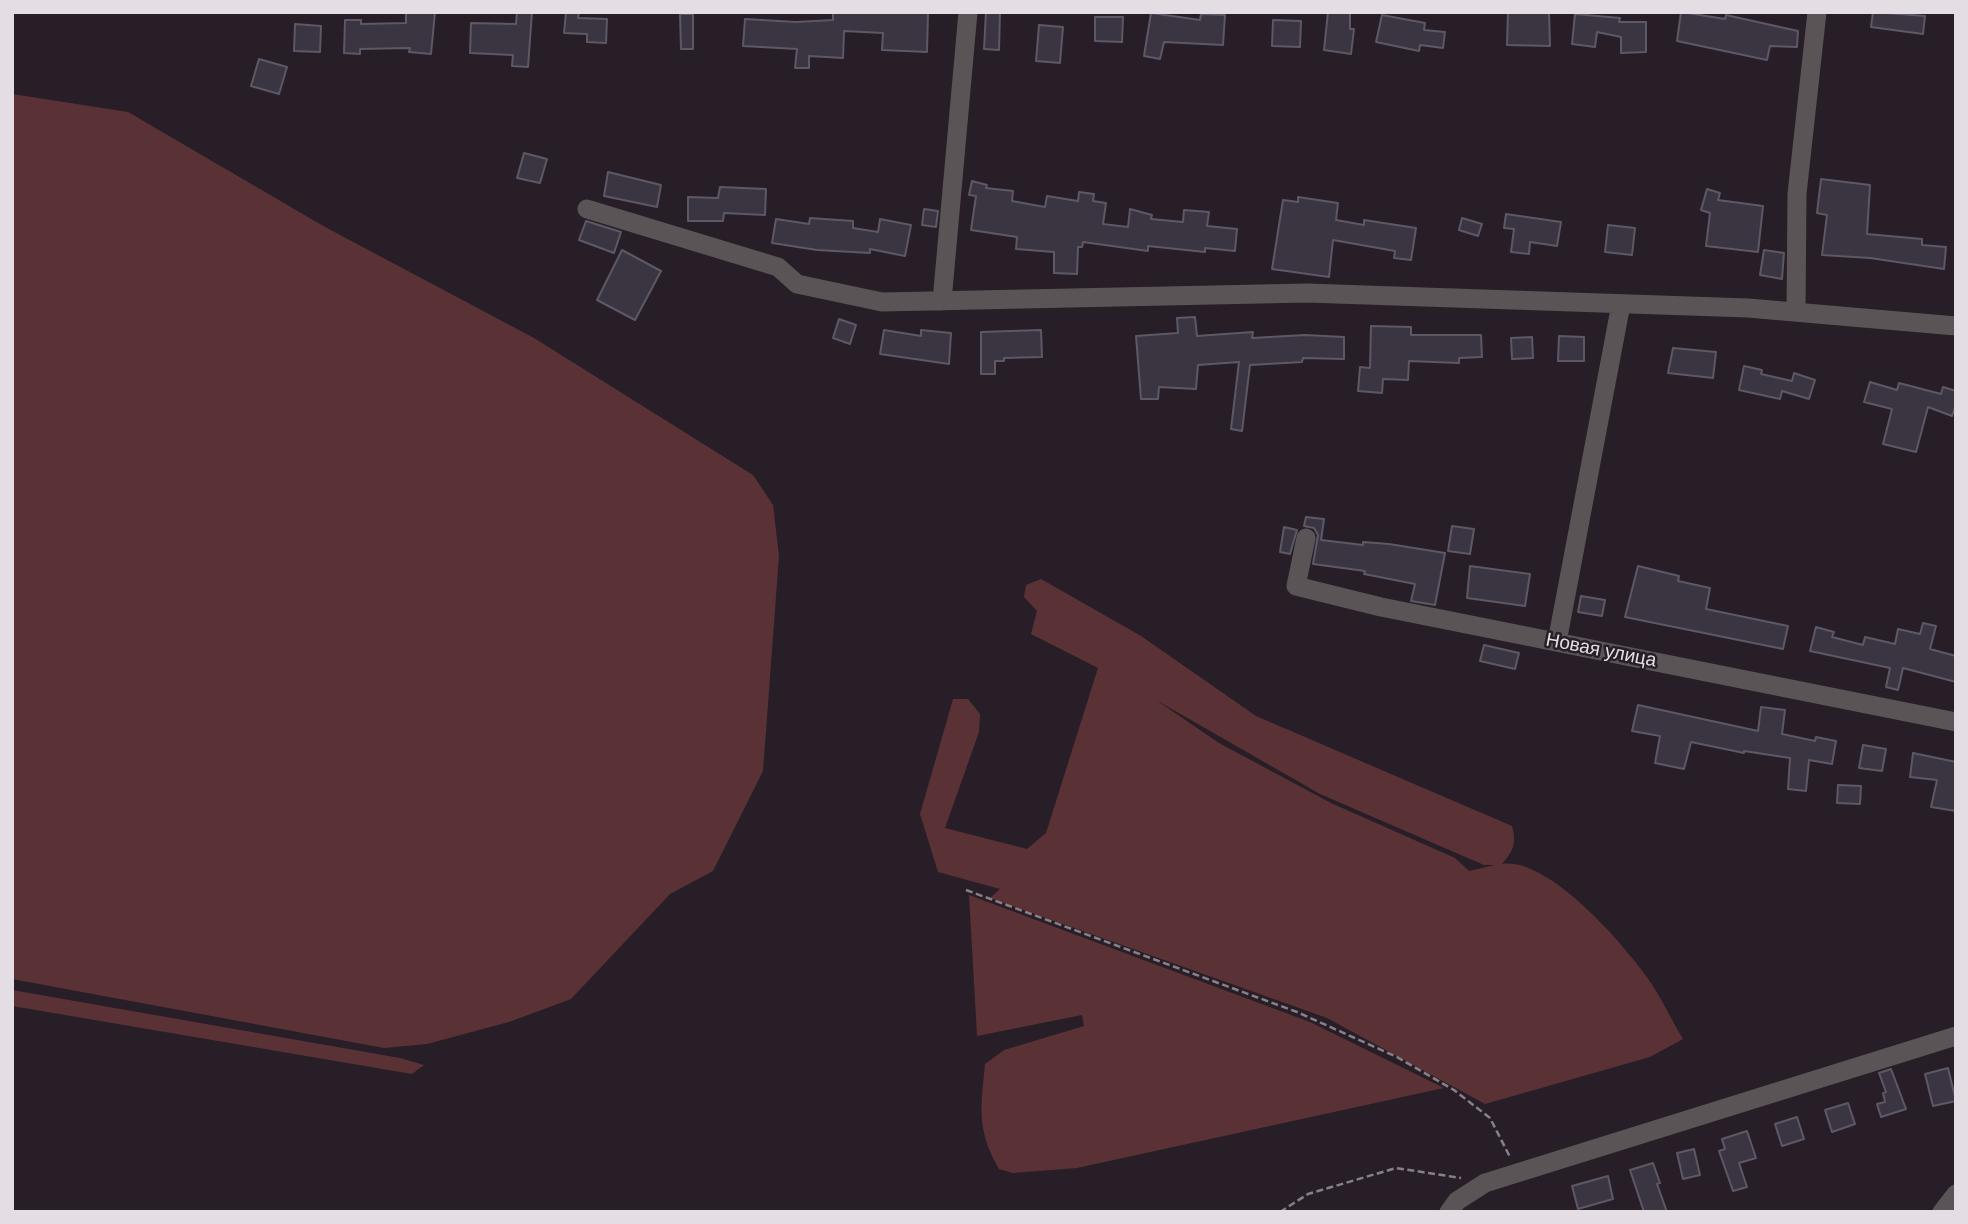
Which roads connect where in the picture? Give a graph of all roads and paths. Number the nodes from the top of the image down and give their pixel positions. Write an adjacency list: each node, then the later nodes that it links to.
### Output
1 (968, 12): 4 (street)
2 (1817, 12): 6 (street)
3 (587, 209): 4 (street)
4 (942, 301): 5 (street)
5 (1621, 304): 6 (street); 9 (street)
6 (1796, 312): 7 (street)
7 (1956, 326)
8 (1306, 538): 9 (street, Новая улица)
9 (1557, 642): 10 (street, Новая улица)
10 (1956, 723)
11 (966, 890): 13 (path)
12 (1956, 1036): 13 (street)
13 (1515, 1173): 14 (street)
14 (1485, 1183): 16 (path); 17 (street)
15 (1956, 1194): 18 (street)
16 (1280, 1212)
17 (1450, 1212)
18 (1942, 1212)

